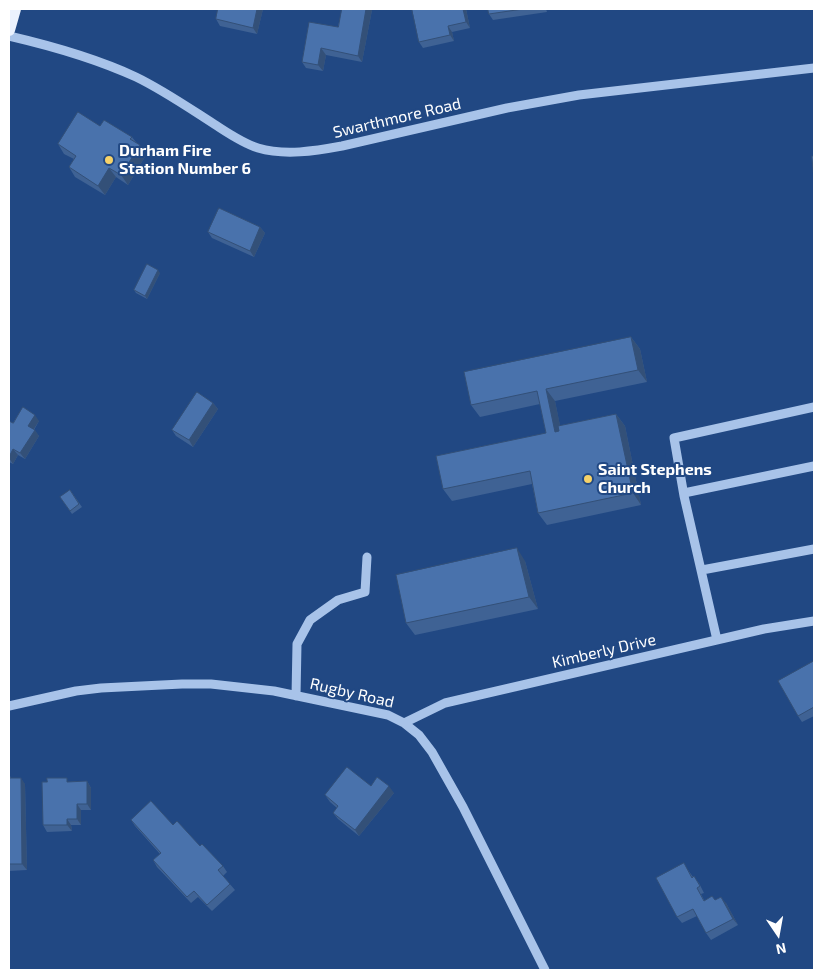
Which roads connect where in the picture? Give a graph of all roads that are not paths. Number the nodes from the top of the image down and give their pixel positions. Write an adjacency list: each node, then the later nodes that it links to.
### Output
1 (15, 9): 2 (main road)
2 (9, 30)
3 (9, 36): 4 (street, Swarthmore Road)
4 (814, 68)
5 (814, 407): 7 (street)
6 (814, 466): 7 (street)
7 (684, 493): 10 (street)
8 (814, 549): 10 (street)
9 (367, 557): 13 (street)
10 (702, 570): 12 (street)
11 (814, 621): 12 (street, Kimberly Drive)
12 (717, 640): 15 (street, Kimberly Drive)
13 (296, 696): 14 (street, Rugby Road); 15 (street, Rugby Road)
14 (9, 706)
15 (404, 723): 16 (street, Rugby Road)
16 (545, 970)

